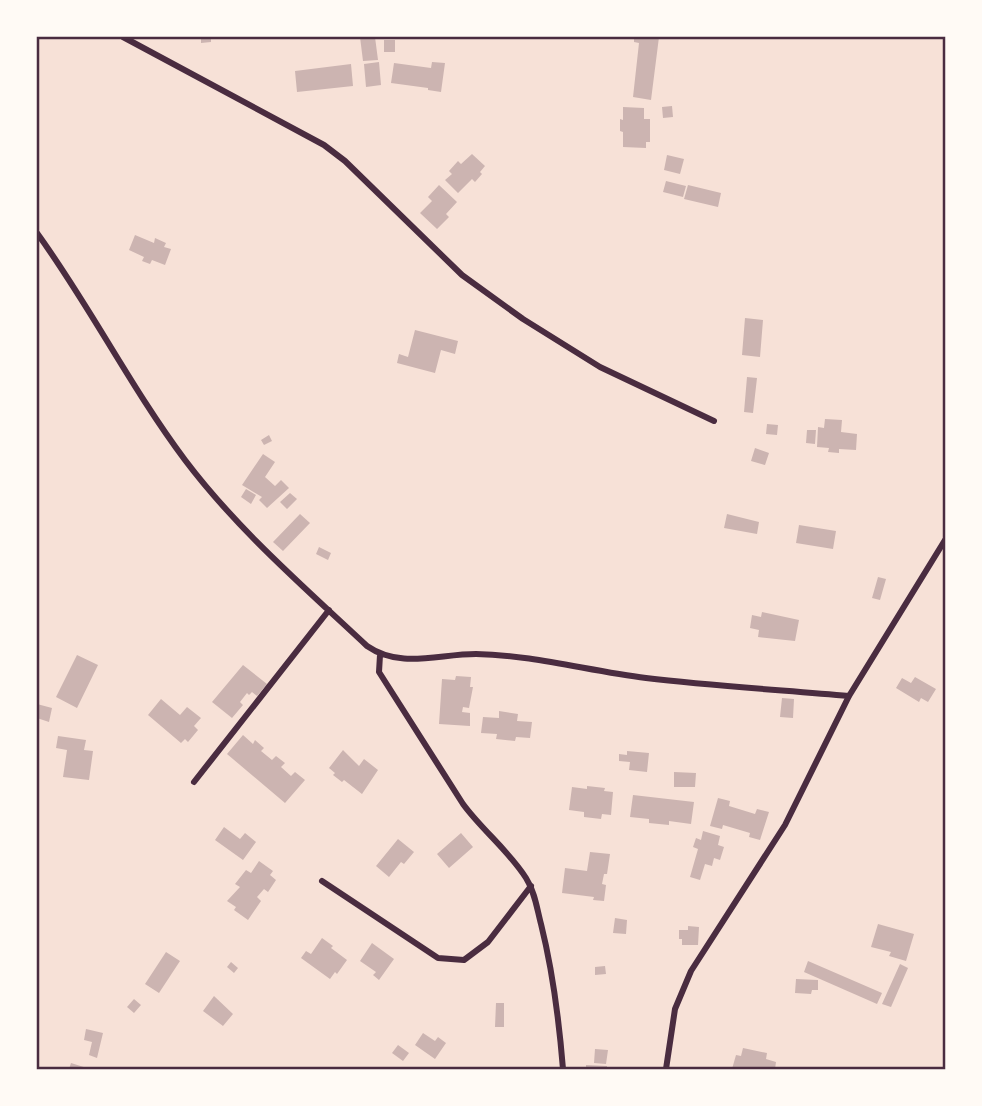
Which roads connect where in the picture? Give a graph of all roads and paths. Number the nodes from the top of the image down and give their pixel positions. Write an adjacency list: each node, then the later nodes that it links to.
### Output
1 (123, 37): 3 (street)
2 (37, 233): 5 (street)
3 (715, 421)
4 (945, 540): 7 (street)
5 (329, 610): 6 (street); 8 (street)
6 (380, 655): 7 (street); 10 (street)
7 (849, 696): 12 (street)
8 (194, 782)
9 (322, 881): 10 (street)
10 (531, 887): 11 (street)
11 (563, 1069)
12 (666, 1069)

